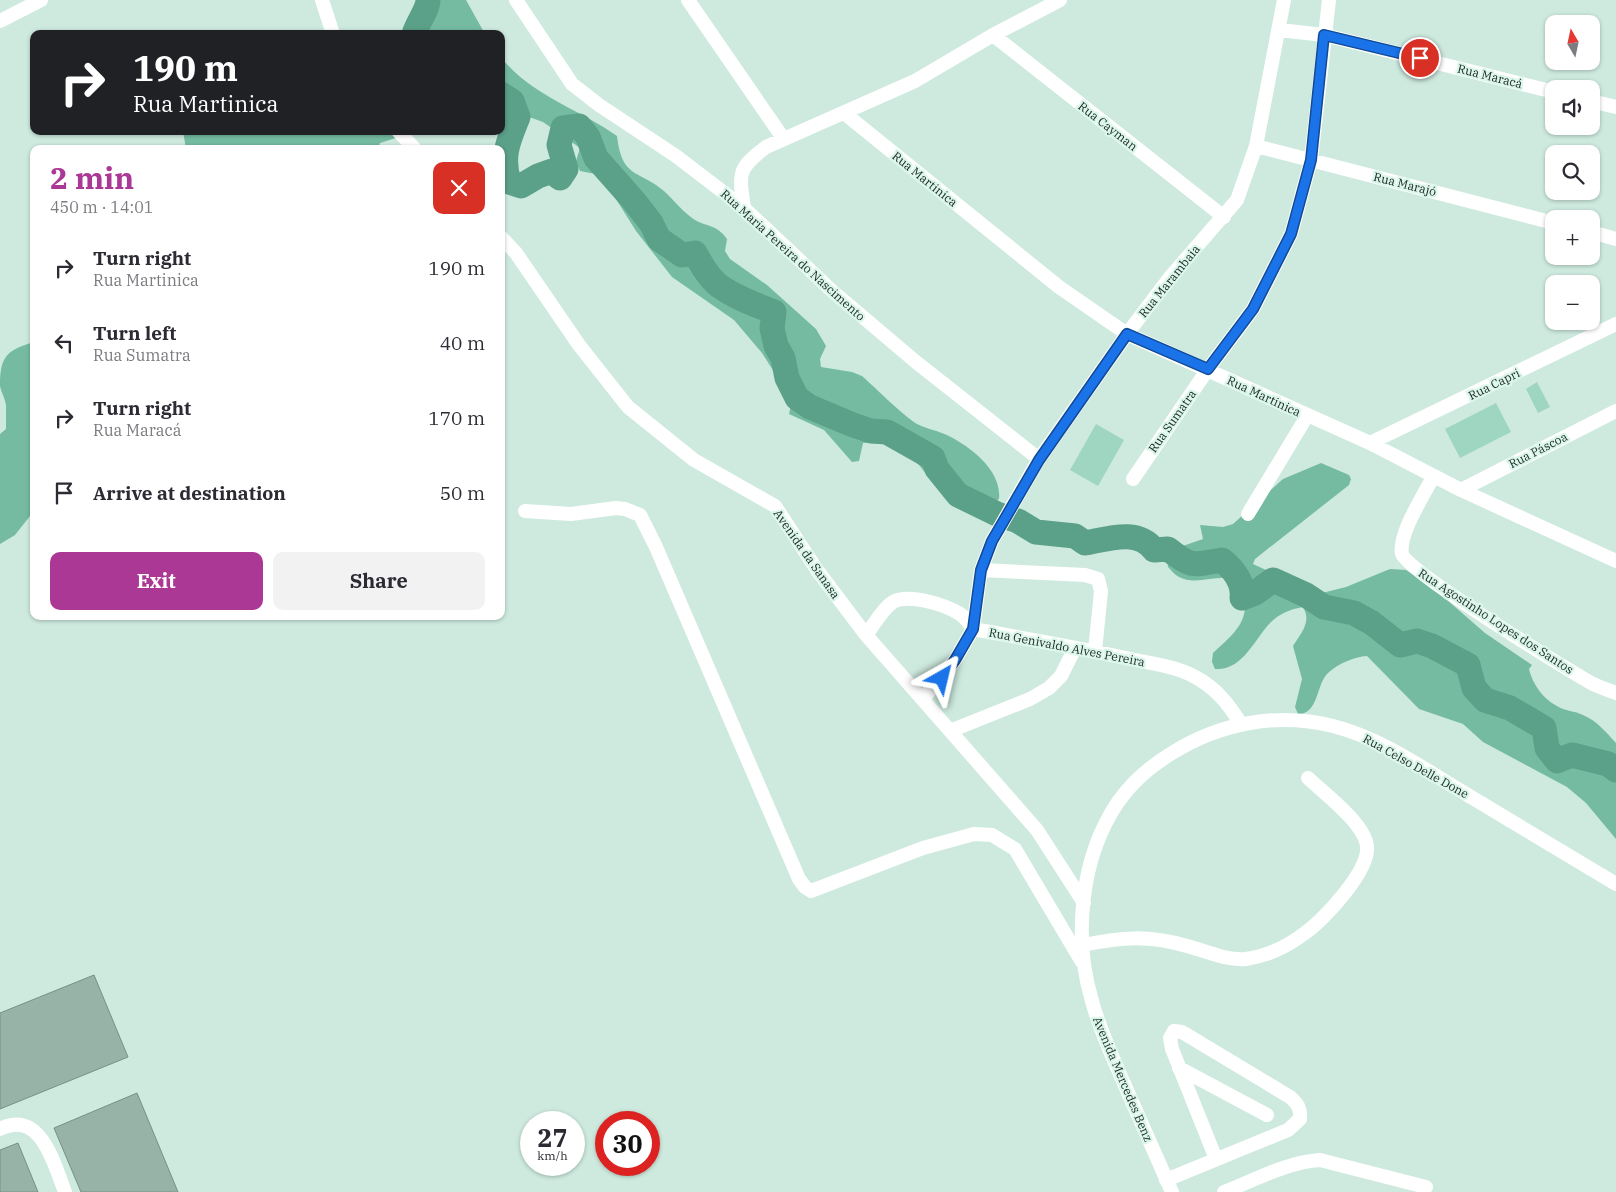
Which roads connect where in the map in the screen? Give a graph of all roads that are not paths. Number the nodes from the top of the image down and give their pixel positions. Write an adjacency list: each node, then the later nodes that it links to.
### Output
1 (41, 0): 8 (street)
2 (322, 0): 9 (street)
3 (516, 0): 22 (street, Rua Maria Pereira do Nascimento)
4 (688, 0): 18 (street)
5 (1060, 0): 11 (street)
6 (1284, 0): 10 (street, Rua Marambaia)
7 (1329, 0): 12 (street, Rua Sumatra)
8 (0, 21)
9 (332, 30)
10 (1279, 30): 12 (street, Rua Maracá); 20 (street, Rua Marambaia)
11 (993, 35): 16 (street); 23 (street, Rua Cayman)
12 (1324, 35): 13 (street, Rua Maracá); 21 (street, Rua Sumatra)
13 (1545, 90)
14 (1600, 103): 15 (street)
15 (1616, 107)
16 (844, 113): 18 (street); 29 (street, Rua Martinica)
17 (402, 135): 19 (street)
18 (783, 138): 22 (street)
19 (411, 145)
20 (1256, 146): 21 (street, Rua Marajó); 23 (street, Rua Marambaia)
21 (1311, 160): 24 (street, Rua Marajó); 30 (street, Rua Sumatra)
22 (744, 208): 34 (street, Rua Maria Pereira do Nascimento)
23 (1224, 217): 29 (street, Rua Marambaia)
24 (1545, 221)
25 (1600, 235): 26 (street)
26 (1616, 239)
27 (505, 242): 43 (street, Avenida da Sanasa)
28 (1616, 324): 33 (street, Rua Capri)
29 (1127, 334): 30 (street, Rua Martinica); 34 (street, Rua Marambaia)
30 (1208, 369): 32 (street, Rua Martinica); 36 (street, Rua Sumatra)
31 (1616, 411): 37 (street, Rua Páscoa)
32 (1307, 416): 33 (street, Rua Martinica); 39 (street)
33 (1370, 443): 35 (street, Rua Martinica)
34 (1039, 460): 41 (street, Rua Marambaia)
35 (1433, 477): 37 (street, Rua Martinica); 46 (street, Rua Agostinho Lopes dos Santos)
36 (1133, 479)
37 (1461, 490): 40 (street, Rua Martinica)
38 (525, 512): 54 (street)
39 (1248, 514)
40 (1616, 561)
41 (981, 570): 42 (street, Rua Marambaia); 45 (street)
42 (973, 629): 43 (street, Rua Genivaldo Alves Pereira); 44 (street, Rua Genivaldo Alves Pereira); 47 (street, Rua Marambaia)
43 (866, 635): 47 (street, Avenida da Sanasa)
44 (1075, 648): 45 (street, Rua Genivaldo Alves Pereira); 49 (street)
45 (1095, 651): 48 (street, Rua Genivaldo Alves Pereira)
46 (1616, 693)
47 (923, 699): 49 (street, Avenida da Sanasa)
48 (1241, 724): 51 (street, Rua Celso Delle Done); 52 (street, Rua Celso Delle Done)
49 (950, 731): 52 (street, Avenida da Sanasa)
50 (1308, 778): 53 (street)
51 (1616, 884)
52 (1084, 903): 53 (street, Avenida Mercedes Benz)
53 (1082, 945): 54 (street, Avenida Mercedes Benz)
54 (1084, 964): 59 (street, Avenida Mercedes Benz)
55 (1179, 1068): 56 (street); 58 (street); 58 (street)
56 (1267, 1115)
57 (0, 1129): 61 (street)
58 (1216, 1159): 59 (street)
59 (1169, 1186)
60 (1426, 1190): 62 (street)
61 (65, 1192)
62 (1224, 1192)

